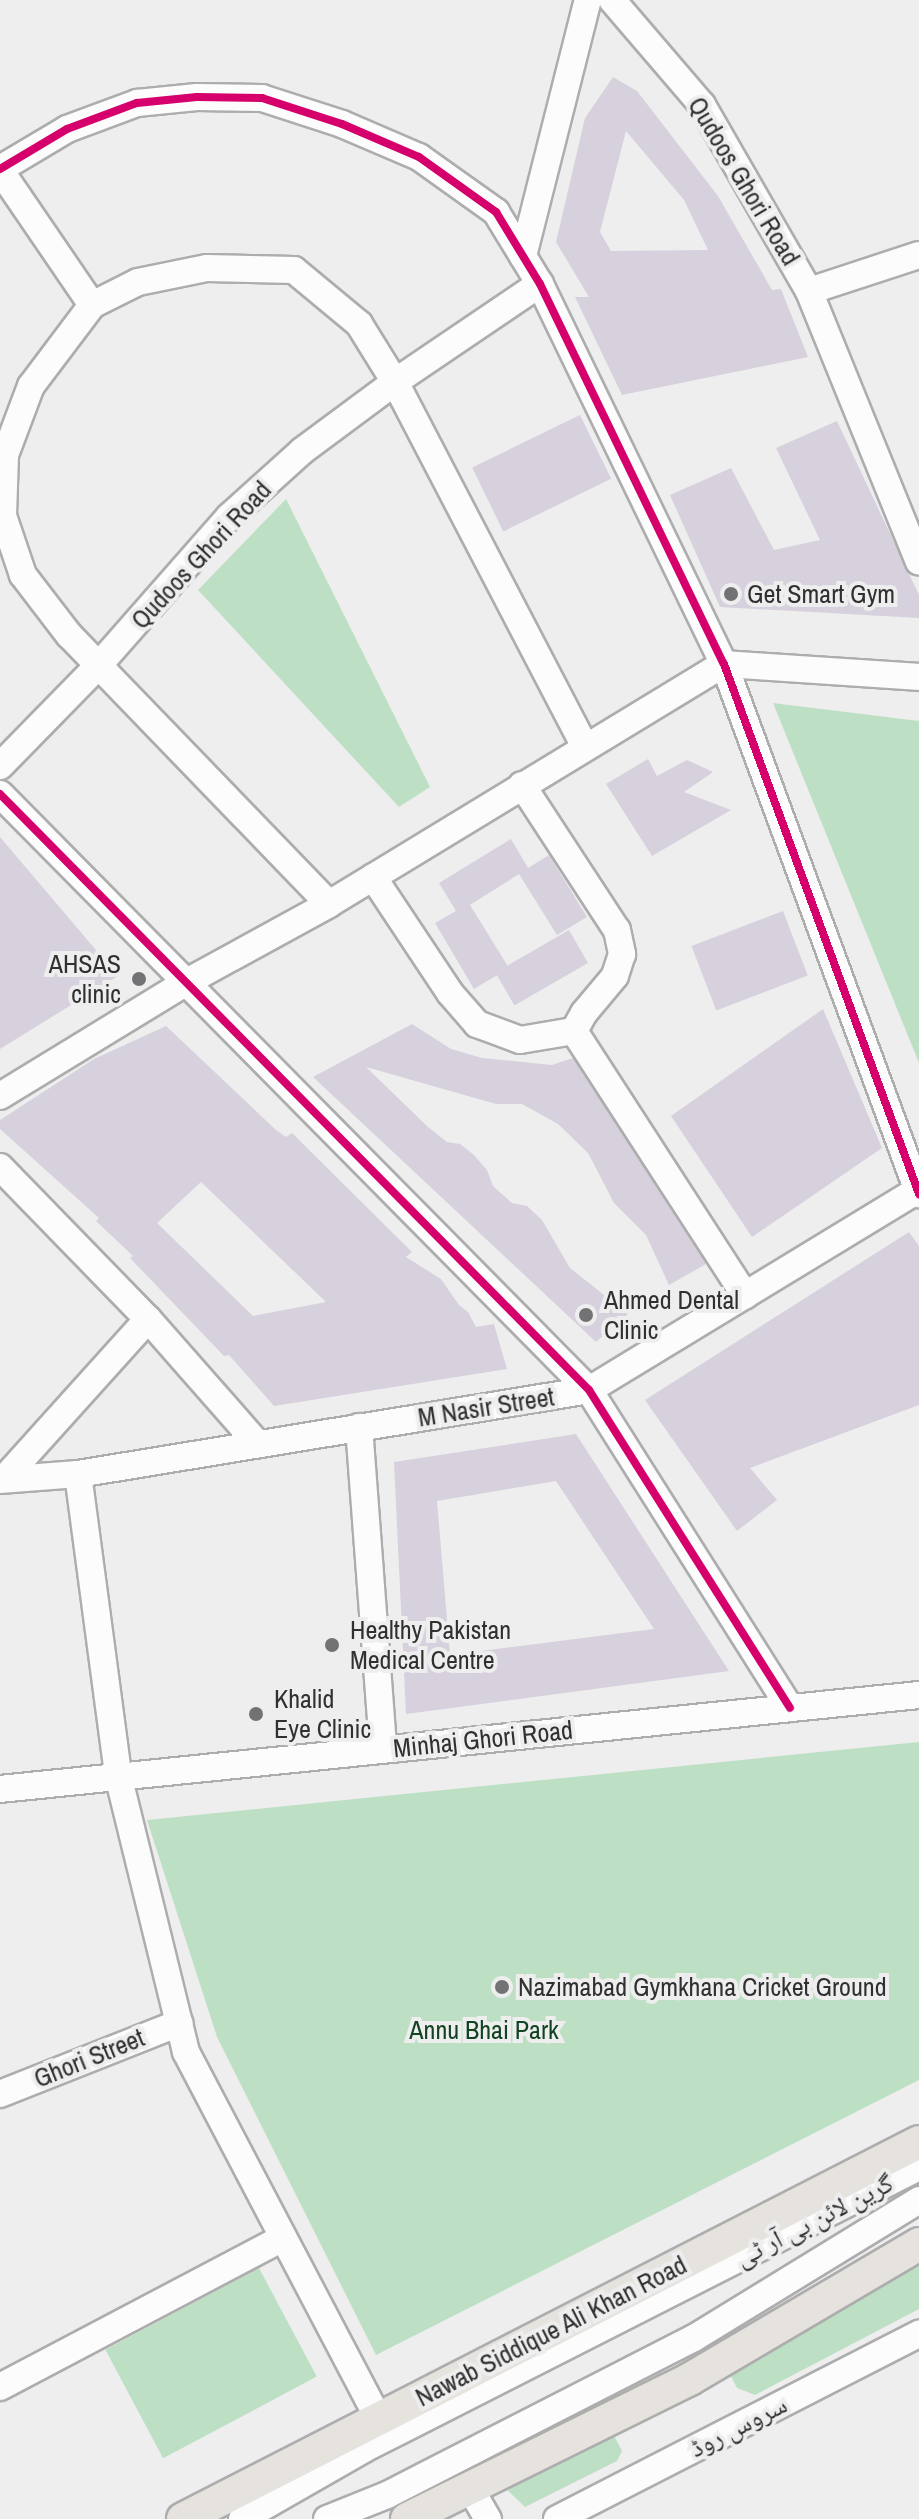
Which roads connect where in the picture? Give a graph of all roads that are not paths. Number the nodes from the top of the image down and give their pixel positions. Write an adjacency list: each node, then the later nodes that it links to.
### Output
1 (588, 0): 5 (street)
2 (612, 0): 7 (street, Qudoos Ghori Road)
3 (0, 170): 5 (street); 8 (street)
4 (919, 255): 7 (street, Qudoos Ghori Road)
5 (523, 256): 6 (street)
6 (540, 284): 9 (street, Qudoos Ghori Road); 11 (street)
7 (809, 291): 10 (street, Qudoos Ghori Road)
8 (92, 305): 9 (street); 12 (street)
9 (395, 382): 12 (street, Qudoos Ghori Road); 14 (street)
10 (919, 562)
11 (724, 664): 13 (street); 14 (street); 24 (street)
12 (98, 666): 15 (street, Qudoos Ghori Road); 19 (street)
13 (919, 677)
14 (585, 747): 16 (street)
15 (0, 766)
16 (522, 785): 18 (street); 21 (street)
17 (0, 794): 20 (street)
18 (373, 877): 19 (street); 21 (street)
19 (329, 904): 20 (street)
20 (185, 983): 22 (street); 27 (street)
21 (574, 1031): 25 (street)
22 (0, 1096)
23 (0, 1167): 26 (street)
24 (918, 1191): 25 (street, M Nasir Street)
25 (745, 1295): 27 (street, M Nasir Street)
26 (148, 1319): 29 (street); 31 (street)
27 (589, 1390): 28 (street, M Nasir Street); 33 (street)
28 (359, 1427): 29 (street, M Nasir Street); 34 (street)
29 (257, 1443): 30 (street, M Nasir Street)
30 (78, 1474): 31 (street, M Nasir Street); 35 (street)
31 (2, 1480)
32 (919, 1695): 33 (street, Minhaj Ghori Road)
33 (790, 1708): 34 (street, Minhaj Ghori Road)
34 (383, 1749): 35 (street, Minhaj Ghori Road)
35 (118, 1775): 36 (street, Minhaj Ghori Road); 37 (street)
36 (0, 1789)
37 (179, 2023): 38 (street, Ghori Street); 42 (street)
38 (0, 2094)
39 (919, 2142): 46 (main road, Nawab Siddique Ali Khan Road)
40 (919, 2167): 49 (street, گرین لائن بی آر ٹی)
41 (919, 2200): 50 (street, گرین لائن بی آر ٹی)
42 (283, 2238): 45 (street); 46 (street)
43 (919, 2244): 47 (main road)
44 (919, 2334): 53 (street, سروس روڈ)
45 (0, 2387)
46 (379, 2420): 48 (main road, Nawab Siddique Ali Khan Road)
47 (470, 2488): 51 (main road); 52 (street)
48 (183, 2519)
49 (242, 2519)
50 (327, 2519)
51 (407, 2519)
52 (488, 2519)
53 (557, 2519)

